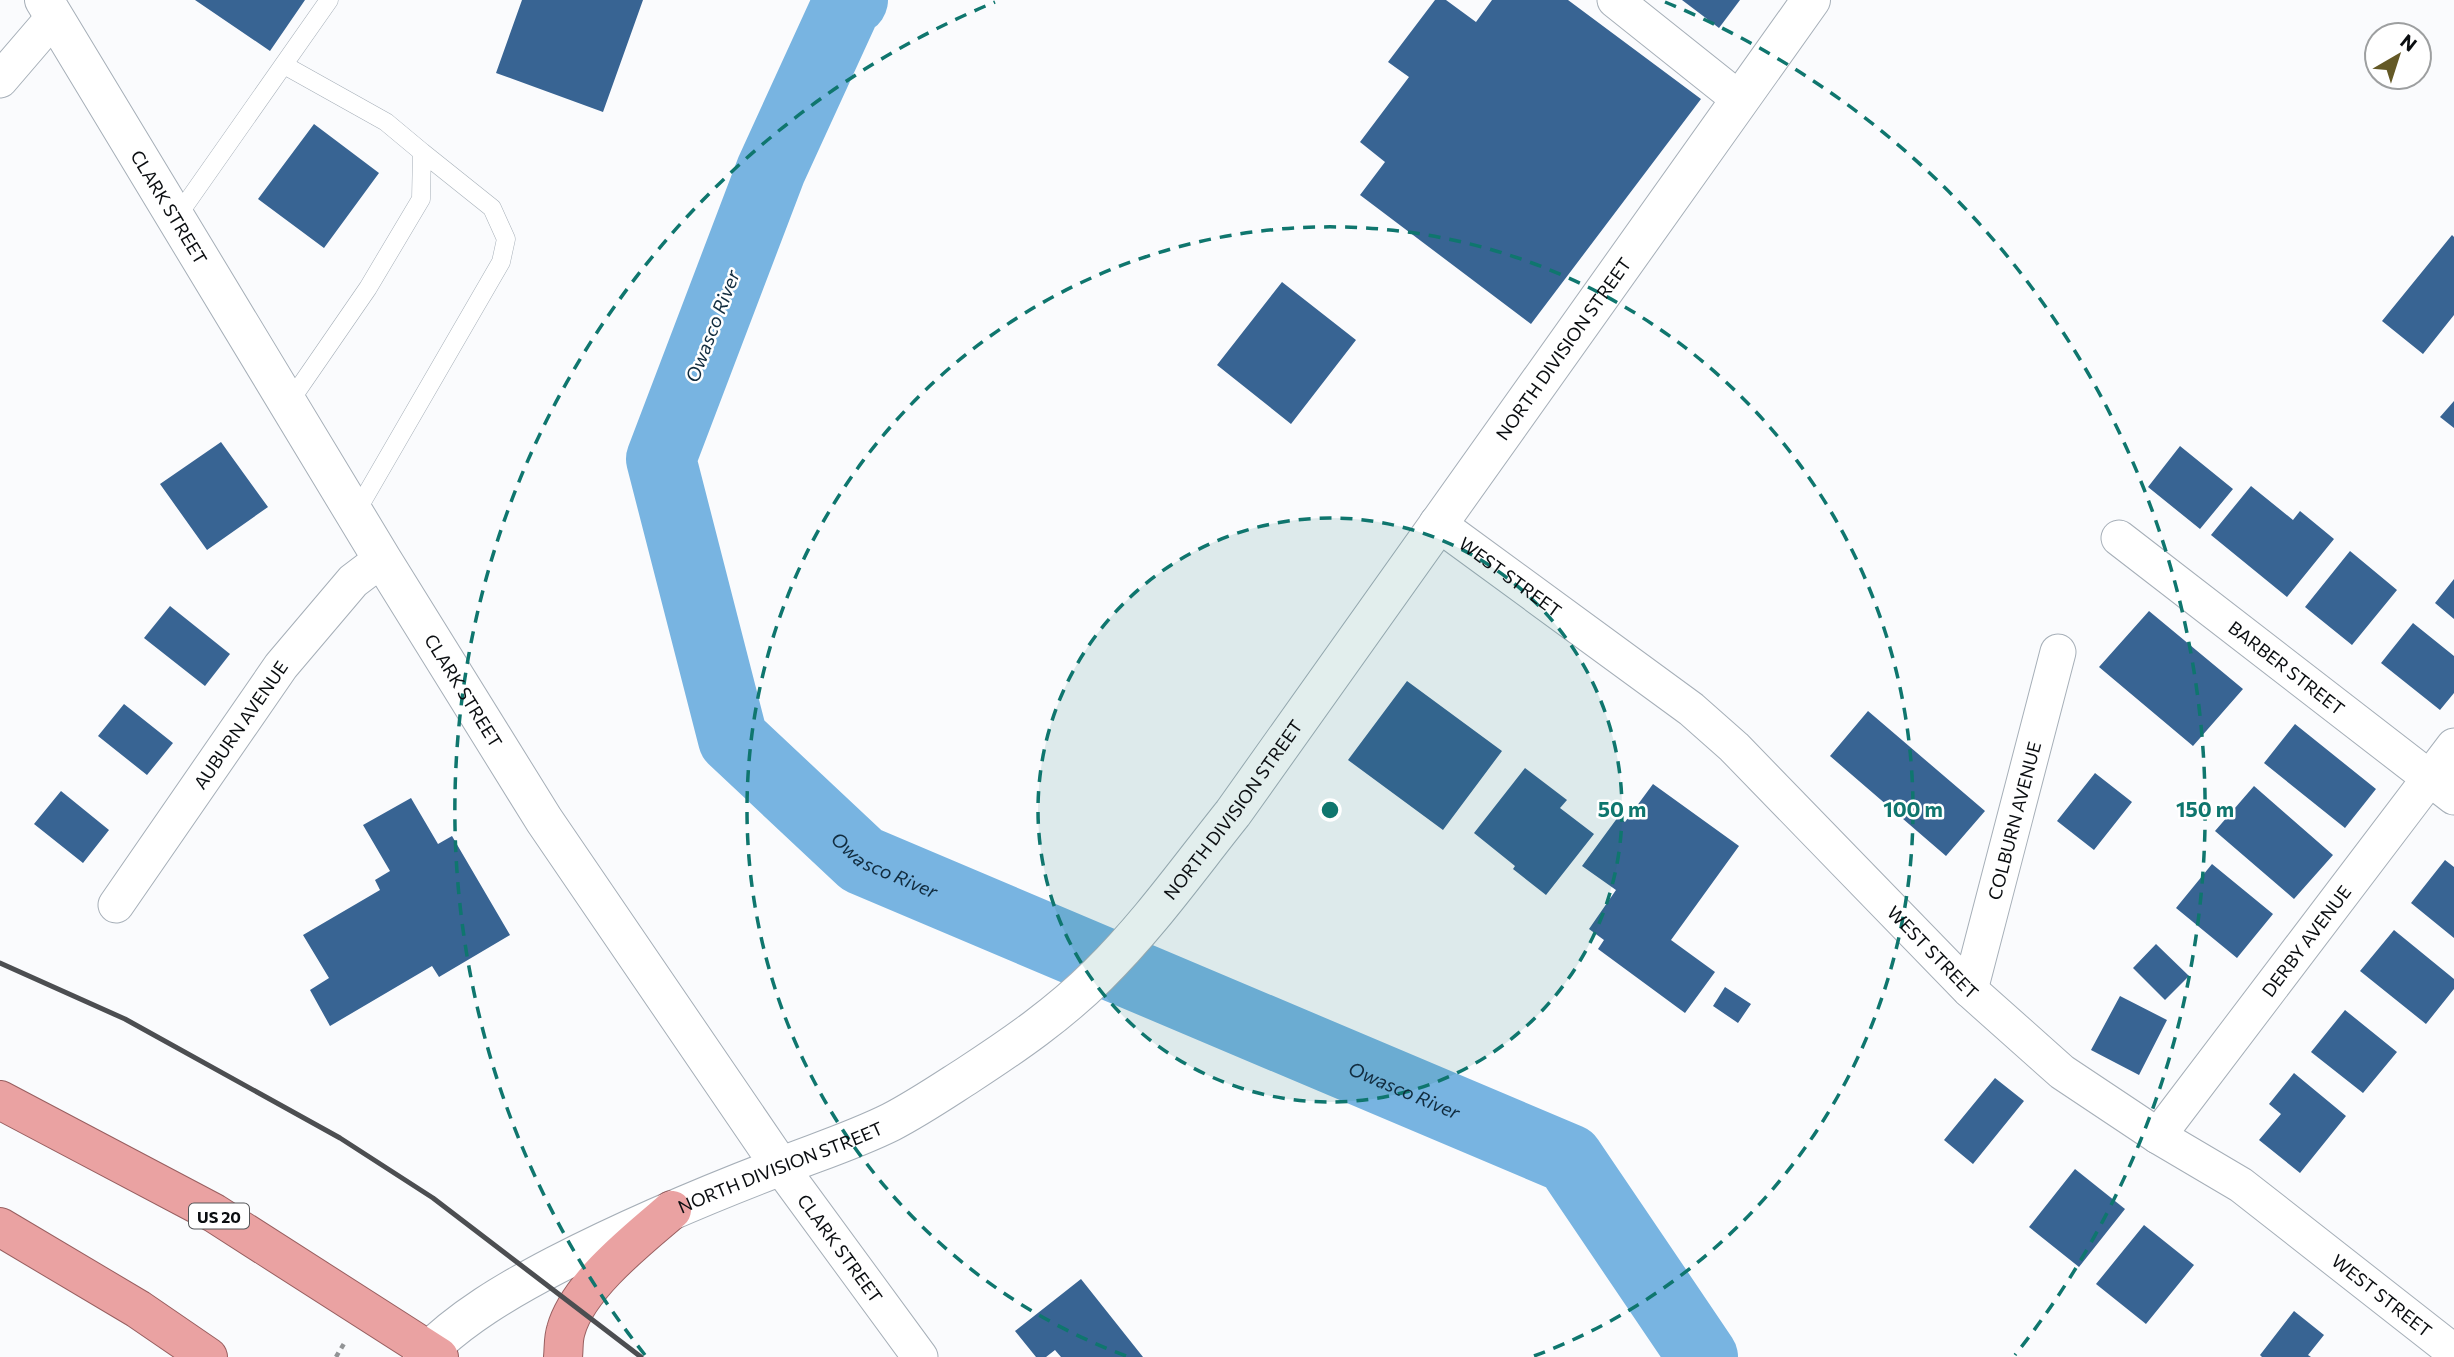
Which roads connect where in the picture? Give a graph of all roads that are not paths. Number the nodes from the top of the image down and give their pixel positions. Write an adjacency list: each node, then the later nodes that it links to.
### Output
1 (329, 0): 5 (lane)
2 (1615, 0): 7 (street)
3 (1811, 0): 7 (street, NORTH DIVISION STREET)
4 (49, 8): 6 (street); 9 (street, CLARK STREET)
5 (284, 65): 8 (lane); 9 (lane)
6 (0, 80)
7 (1739, 99): 12 (street, NORTH DIVISION STREET)
8 (422, 152): 10 (lane); 11 (lane)
9 (176, 218): 10 (street, CLARK STREET)
10 (288, 404): 11 (street, CLARK STREET)
11 (355, 514): 14 (street, CLARK STREET)
12 (1437, 523): 19 (street, WEST STREET); 22 (street, NORTH DIVISION STREET)
13 (2119, 538): 17 (street, BARBER STREET)
14 (382, 559): 18 (street, AUBURN AVENUE); 22 (street, CLARK STREET)
15 (2058, 652): 19 (street, COLBURN AVENUE)
16 (2454, 746): 17 (street, DERBY AVENUE)
17 (2441, 788): 21 (street, DERBY AVENUE)
18 (116, 905)
19 (1970, 990): 21 (street, WEST STREET)
20 (0, 1100): 26 (highway, US 20)
21 (2158, 1136): 25 (street, WEST STREET)
22 (780, 1166): 23 (street, NORTH DIVISION STREET); 29 (street, CLARK STREET)
23 (672, 1210): 26 (street, NORTH DIVISION STREET); 28 (highway)
24 (0, 1227): 27 (highway)
25 (2454, 1352)
26 (430, 1355)
27 (208, 1357)
28 (564, 1357)
29 (920, 1357)

